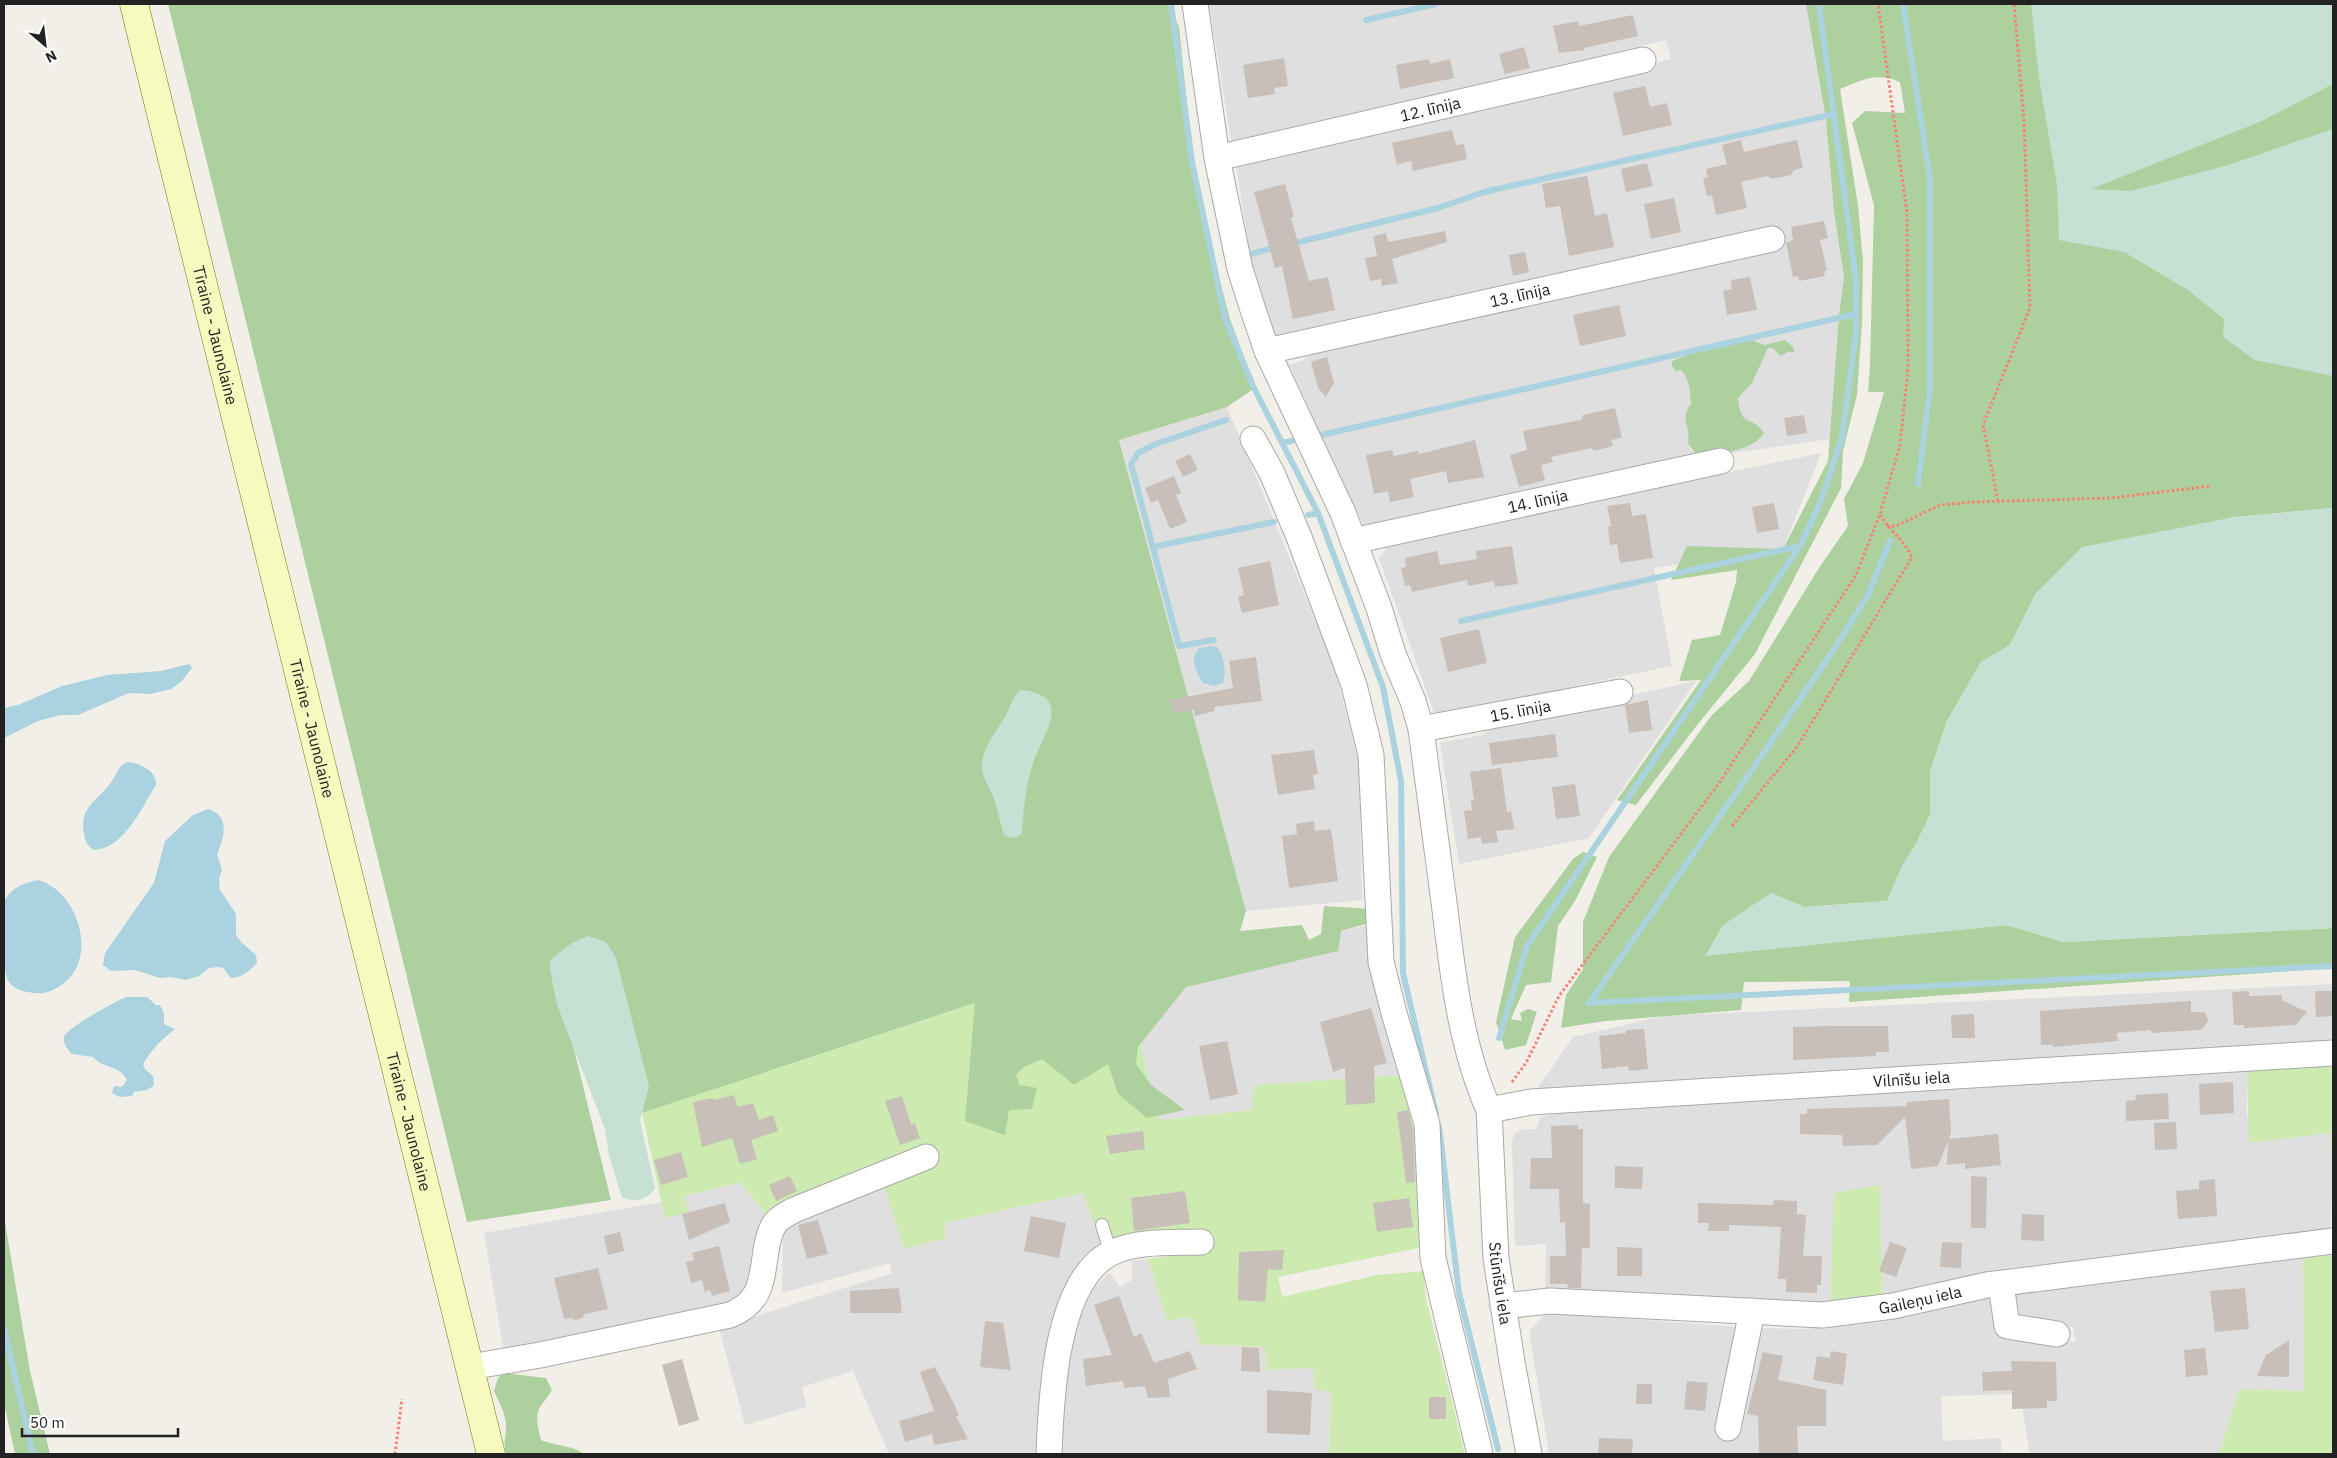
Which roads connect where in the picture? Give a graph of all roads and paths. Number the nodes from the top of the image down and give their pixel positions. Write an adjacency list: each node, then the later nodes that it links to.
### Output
1 (134, 4): 30 (main road, Tīraine - Jaunolaine)
2 (1195, 4): 6 (street)
3 (1878, 4): 13 (path)
4 (2014, 4): 12 (path)
5 (1643, 60): 6 (street, 12. līnija)
6 (1217, 158): 8 (street)
7 (1772, 239): 8 (street, 13. līnija)
8 (1267, 351): 15 (street)
9 (1253, 439): 36 (street)
10 (1721, 461): 15 (street, 14. līnija)
11 (2211, 486): 12 (path)
12 (1998, 501): 14 (path)
13 (1880, 514): 14 (path); 20 (path)
14 (1887, 526): 18 (path)
15 (1353, 541): 17 (street)
16 (1620, 692): 17 (street, 15. līnija)
17 (1421, 729): 20 (street)
18 (1732, 826)
19 (2333, 1053): 20 (street, Vilnīšu iela)
20 (1489, 1110): 27 (street, Stūnīšu iela)
21 (926, 1157): 30 (street)
22 (1102, 1225): 25 (lane)
23 (2333, 1241): 26 (street, Gaileņu iela)
24 (1201, 1242): 25 (street)
25 (1110, 1254): 35 (street)
26 (2001, 1284): 28 (street, Gaileņu iela); 29 (street)
27 (1503, 1306): 28 (street, Gaileņu iela); 37 (street, Stūnīšu iela)
28 (1752, 1311): 32 (street)
29 (2057, 1334)
30 (470, 1367): 34 (main road, Tīraine - Jaunolaine)
31 (402, 1399): 33 (path)
32 (1728, 1428)
33 (395, 1454)
34 (491, 1454)
35 (1049, 1454)
36 (1480, 1454)
37 (1529, 1454)

